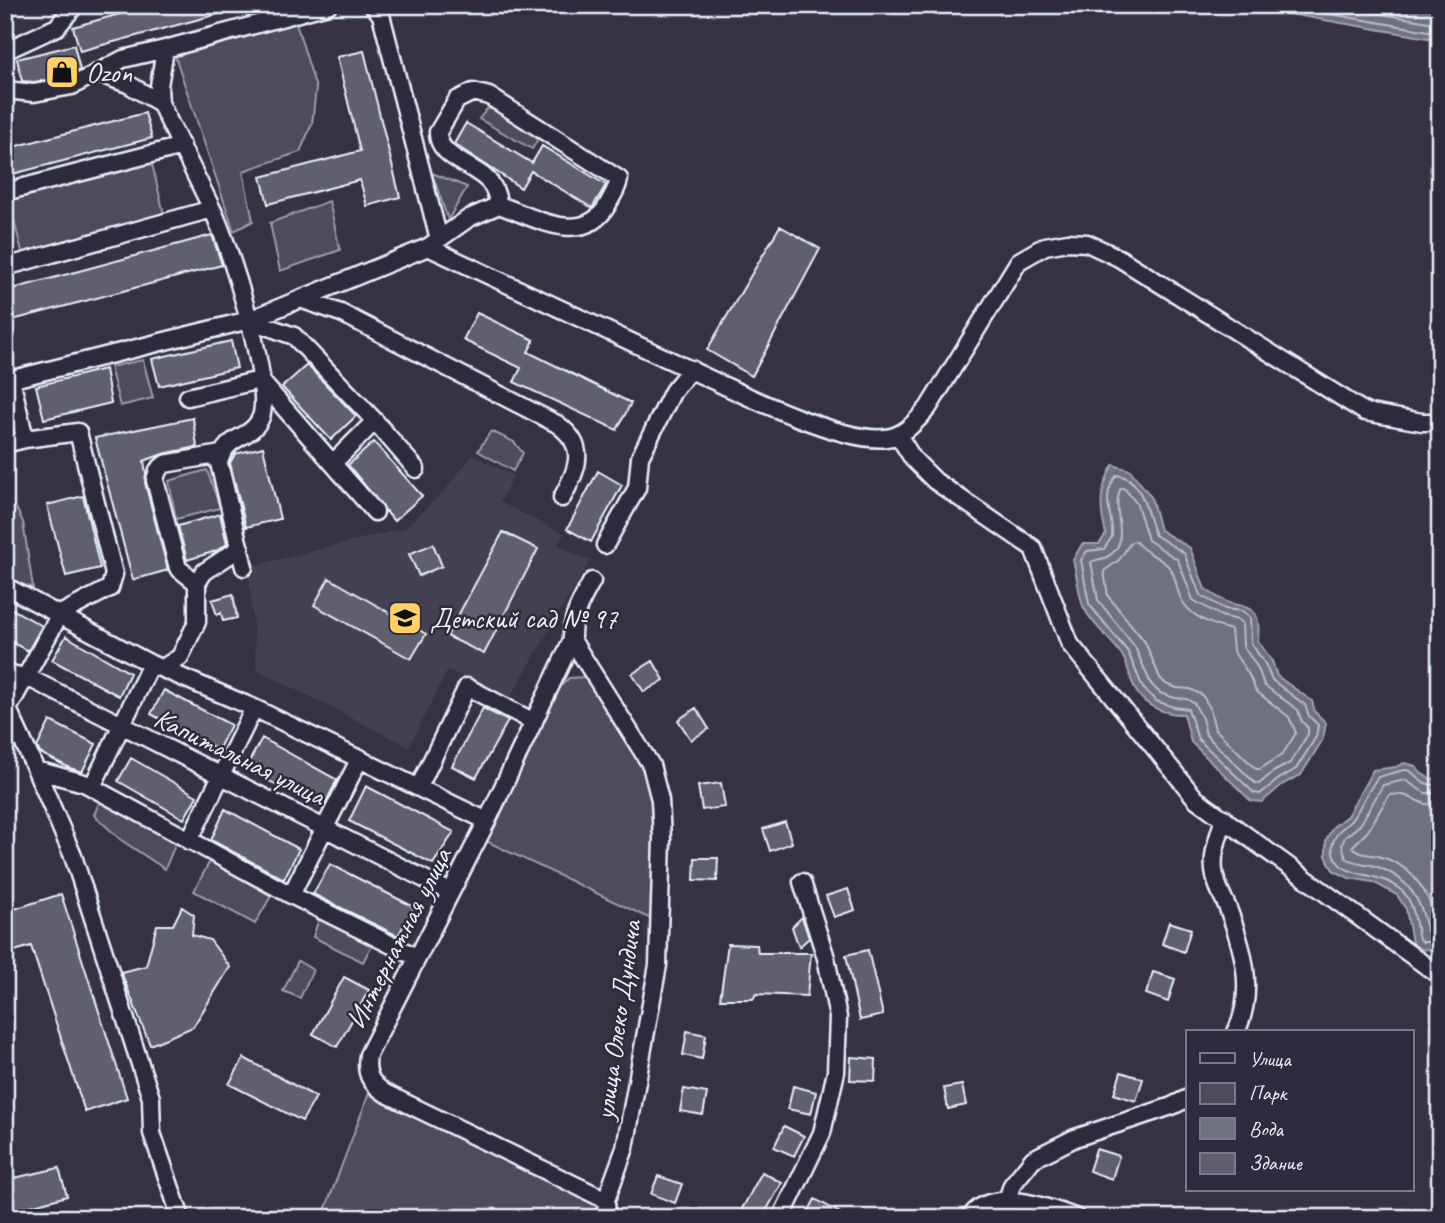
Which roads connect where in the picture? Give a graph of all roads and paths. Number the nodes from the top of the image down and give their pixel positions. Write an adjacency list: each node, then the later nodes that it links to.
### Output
1 (75, 5): 5 (street)
2 (328, 5): 4 (street)
3 (373, 5): 13 (street)
4 (165, 49): 6 (street); 8 (street)
5 (5, 51)
6 (97, 73): 7 (street); 8 (street)
7 (5, 90)
8 (160, 103): 9 (street)
9 (182, 146): 10 (street); 12 (street)
10 (5, 192)
11 (499, 205): 11 (street); 13 (street)
12 (212, 209): 14 (street); 16 (street)
13 (433, 243): 15 (street); 17 (street)
14 (5, 267)
15 (303, 300): 16 (street); 29 (street)
16 (249, 320): 18 (street); 19 (street); 21 (street)
17 (691, 369): 23 (street); 31 (street)
18 (8, 380): 24 (street)
19 (260, 380): 20 (street); 26 (street); 27 (street)
20 (188, 397)
21 (375, 421): 27 (street); 28 (street)
22 (1440, 422): 23 (street)
23 (898, 435): 50 (street)
24 (24, 439): 25 (street); 37 (street)
25 (5, 444)
26 (221, 454): 32 (street); 35 (street)
27 (333, 463): 30 (street)
28 (416, 469)
29 (562, 498)
30 (375, 512)
31 (605, 545)
32 (240, 548): 33 (street); 35 (street)
33 (244, 567)
34 (592, 581): 38 (street, Интернатная улица)
35 (197, 583): 39 (street)
36 (5, 586): 37 (street)
37 (60, 614): 39 (street); 41 (street)
38 (572, 640): 43 (street, Интернатная улица); 61 (street, улица Олеко Дундича)
39 (157, 666): 42 (street); 44 (street)
40 (5, 673): 41 (street, Капитальная улица)
41 (27, 677): 44 (street, Капитальная улица); 46 (street)
42 (254, 708): 45 (street); 47 (street)
43 (534, 722): 49 (street); 51 (street, Интернатная улица)
44 (119, 726): 47 (street, Капитальная улица); 48 (street)
45 (360, 758): 49 (street); 52 (street)
46 (36, 770): 48 (street); 63 (street)
47 (220, 774): 52 (street, Капитальная улица); 53 (street)
48 (92, 787): 53 (street)
49 (419, 787): 51 (street)
50 (1224, 818): 58 (street); 59 (street)
51 (487, 821): 55 (street, Интернатная улица)
52 (324, 827): 55 (street, Капитальная улица); 56 (street)
53 (189, 841): 56 (street)
54 (802, 882): 65 (street)
55 (450, 892): 57 (street, Интернатная улица)
56 (290, 895): 57 (street)
57 (416, 957): 61 (street, Интернатная улица)
58 (1440, 976)
59 (1237, 1030)
60 (1186, 1099): 62 (street)
61 (606, 1200): 64 (street, улица Олеко Дундича)
62 (1007, 1200): 66 (street); 67 (street)
63 (181, 1218)
64 (607, 1218)
65 (781, 1218)
66 (970, 1218)
67 (1077, 1218)

